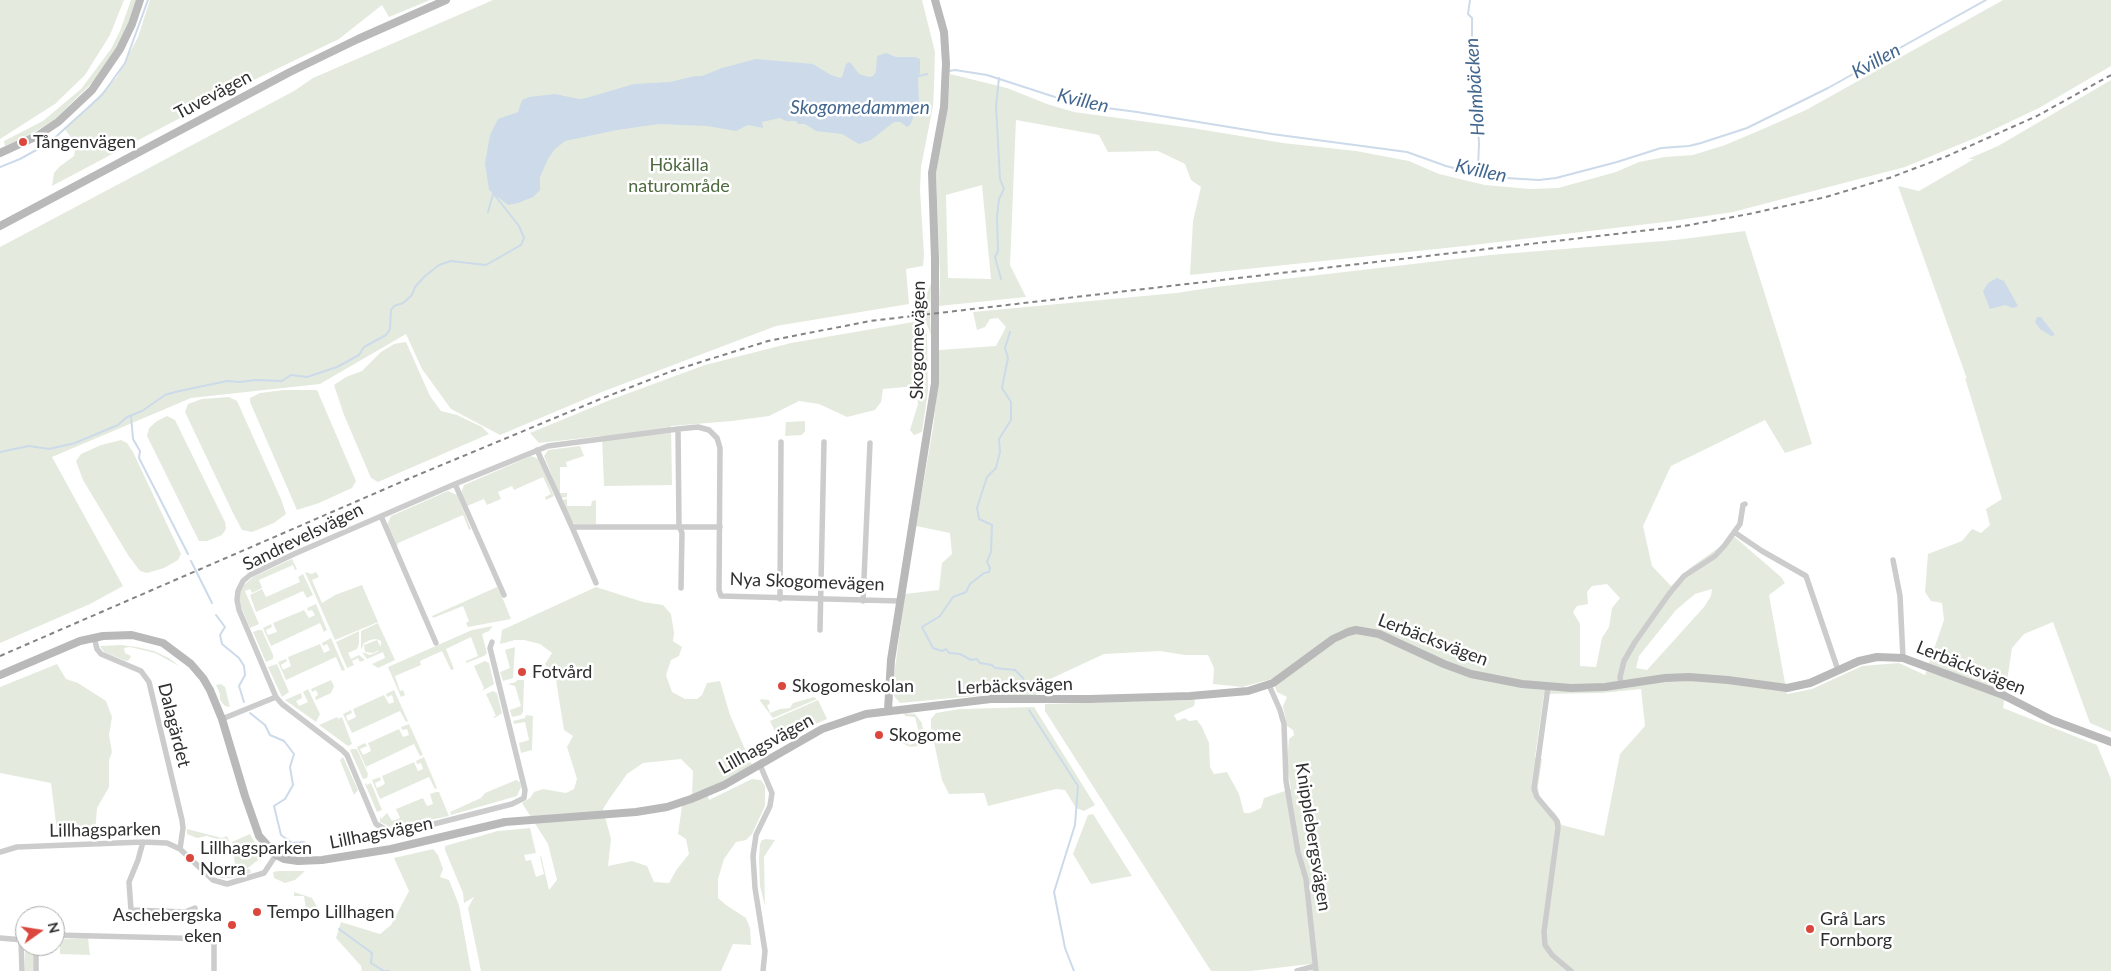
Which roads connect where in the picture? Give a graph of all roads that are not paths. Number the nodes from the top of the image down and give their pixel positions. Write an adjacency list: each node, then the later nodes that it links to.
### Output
1 (140, 0): 4 (street)
2 (446, 0): 5 (street, Tuvevägen)
3 (935, 0): 26 (street, Skogomevägen)
4 (0, 153)
5 (0, 226)
6 (678, 429): 7 (street, Sandrevelsvägen); 11 (street, Sandrevelsvägen); 15 (street)
7 (718, 438): 17 (street, Nya Skogomevägen)
8 (781, 442): 23 (street)
9 (824, 442): 24 (street)
10 (870, 443): 25 (street)
11 (537, 450): 12 (street, Sandrevelsvägen); 16 (street)
12 (455, 484): 14 (street, Sandrevelsvägen); 22 (street)
13 (1745, 504): 18 (street)
14 (381, 516): 29 (street, Sandrevelsvägen); 37 (street, Sandrevelsvägen)
15 (680, 526): 16 (street); 17 (street); 21 (street)
16 (572, 527): 20 (street)
17 (720, 527): 23 (street, Nya Skogomevägen)
18 (1734, 532): 32 (street); 35 (street)
19 (1893, 560): 31 (street)
20 (596, 583)
21 (681, 588)
22 (504, 595)
23 (780, 599): 24 (street, Nya Skogomevägen)
24 (821, 599): 25 (street, Nya Skogomevägen); 27 (street)
25 (864, 600): 26 (street, Nya Skogomevägen)
26 (899, 601): 38 (street, Skogomevägen)
27 (820, 630)
28 (94, 637): 33 (street); 39 (street); 43 (street, Dalagärdet)
29 (436, 642)
30 (492, 642): 37 (street)
31 (1902, 658): 32 (street, Lerbäcksvägen); 40 (street, Lerbäcksvägen)
32 (1838, 670): 35 (street, Lerbäcksvägen)
33 (0, 675)
34 (1269, 684): 36 (street, Lerbäcksvägen); 38 (street, Lerbäcksvägen); 52 (street, Knipplebergsvägen)
35 (1621, 684): 36 (street, Lerbäcksvägen)
36 (1548, 687): 58 (street)
37 (276, 697): 39 (street)
38 (888, 710): 41 (street, Lillhagsvägen)
39 (222, 719): 45 (street)
40 (2111, 742)
41 (760, 764): 45 (street, Lillhagsvägen); 56 (street)
42 (143, 842): 43 (street, Lillhagsparken); 44 (street, Lillhagsparken); 46 (street)
43 (180, 849): 45 (street, Lillhagsparken)
44 (0, 852)
45 (276, 855)
46 (195, 908)
47 (65, 935): 55 (street)
48 (0, 938): 49 (street)
49 (15, 939)
50 (22, 956): 53 (street)
51 (36, 956): 54 (street)
52 (1315, 969): 57 (street, Knipplebergsvägen)
53 (22, 971)
54 (36, 971)
55 (214, 971)
56 (764, 971)
57 (1297, 971)
58 (1571, 971)

